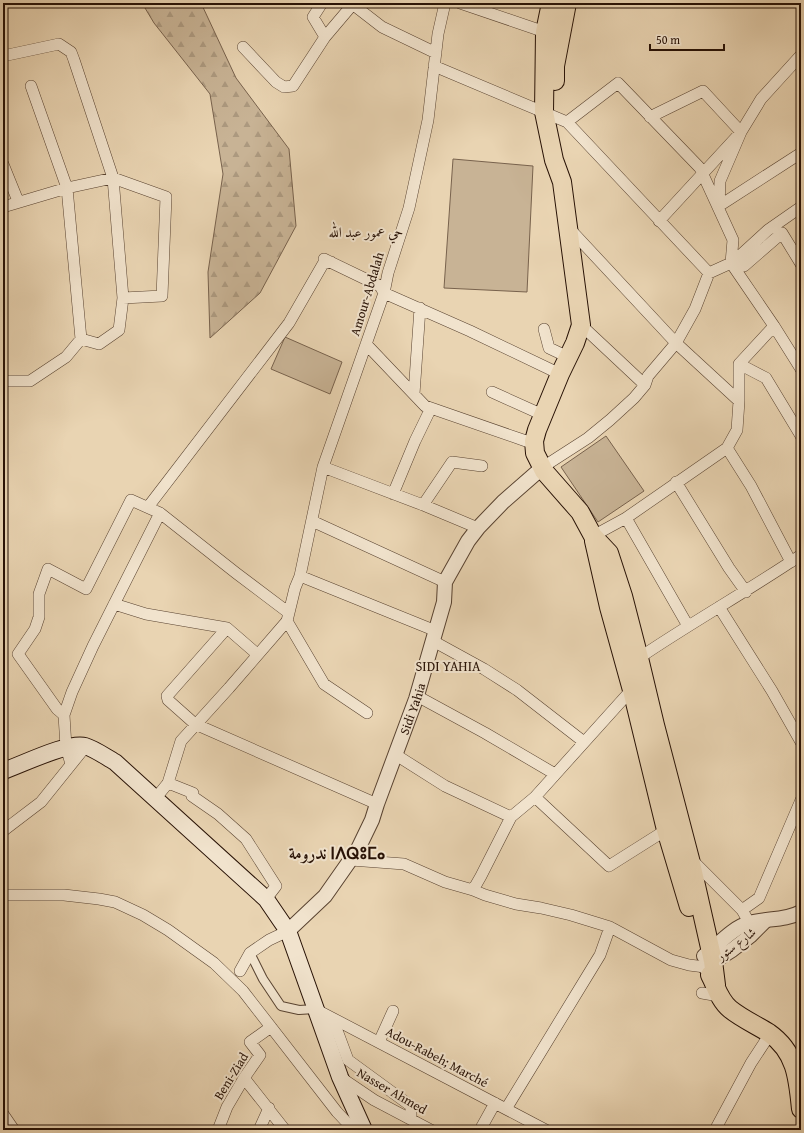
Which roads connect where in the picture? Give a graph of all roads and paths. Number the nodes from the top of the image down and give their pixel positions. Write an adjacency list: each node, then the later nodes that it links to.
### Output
1 (322, 3): 8 (street)
2 (445, 3): 10 (street, Amour-Abdalah)
3 (460, 3): 7 (street)
4 (551, 3): 7 (main road)
5 (567, 3): 15 (main road)
6 (352, 4): 8 (street); 10 (street)
7 (545, 32): 15 (main road)
8 (325, 37): 9 (street)
9 (243, 47)
10 (436, 53): 13 (street, Amour-Abdalah)
11 (801, 55): 17 (street)
12 (3, 56): 21 (street)
13 (434, 66): 15 (street); 32 (street, Amour-Abdalah)
14 (31, 86): 22 (street)
15 (555, 117): 16 (street); 27 (street); 28 (main road)
16 (650, 117): 17 (street); 20 (street)
17 (741, 132): 20 (street); 24 (street)
18 (801, 152): 24 (street)
19 (3, 164): 23 (street)
20 (703, 175): 24 (street); 27 (street)
21 (113, 178): 22 (street); 33 (street); 33 (street)
22 (67, 188): 23 (street); 38 (street)
23 (18, 201): 25 (street)
24 (719, 206): 29 (street)
25 (3, 207)
26 (801, 207): 29 (street)
27 (659, 221): 31 (street)
28 (568, 226): 35 (main road); 39 (street)
29 (735, 260): 30 (street); 31 (street); 36 (street)
30 (801, 264)
31 (709, 273): 39 (street)
32 (384, 293): 34 (street); 40 (street, Amour-Abdalah); 61 (street)
33 (123, 298): 38 (street)
34 (420, 308): 44 (street); 48 (street)
35 (581, 325): 41 (main road); 46 (street)
36 (774, 326): 42 (street); 43 (street)
37 (544, 329): 41 (street)
38 (81, 339): 45 (street)
39 (676, 343): 46 (street); 49 (street)
40 (366, 344): 48 (street); 56 (street, Amour-Abdalah)
41 (568, 357): 44 (main road)
42 (739, 364): 49 (street); 52 (street)
43 (801, 369)
44 (560, 374): 51 (main road)
45 (3, 381)
46 (645, 385): 57 (street)
47 (492, 392): 51 (street)
48 (414, 394): 50 (street)
49 (739, 401): 54 (street)
50 (431, 408): 53 (street); 59 (street)
51 (543, 415): 53 (main road)
52 (801, 436)
53 (534, 442): 57 (main road)
54 (727, 448): 58 (street); 68 (street)
55 (482, 466): 60 (street)
56 (323, 467): 59 (street); 64 (street, Amour-Abdalah)
57 (542, 467): 65 (street, Sidi Yahia); 66 (main road)
58 (676, 482): 63 (street); 71 (street)
59 (393, 494): 60 (street)
60 (423, 505): 65 (street)
61 (148, 507): 62 (street); 83 (street)
62 (160, 513): 72 (street); 74 (street)
63 (626, 518): 66 (street); 75 (street)
64 (312, 521): 69 (street, Amour-Abdalah); 70 (street)
65 (478, 528): 70 (street, Sidi Yahia)
66 (593, 536): 79 (main road); 80 (main road)
67 (801, 555): 68 (street)
68 (790, 562): 71 (street)
69 (300, 576): 74 (street, Amour-Abdalah); 77 (street)
70 (445, 582): 77 (street, Sidi Yahia)
71 (746, 592): 73 (street)
72 (114, 604): 76 (street); 83 (street)
73 (719, 607): 75 (street); 86 (street)
74 (288, 617): 78 (street); 82 (street)
75 (688, 626): 79 (street)
76 (227, 628): 78 (street); 84 (street)
77 (434, 636): 81 (street, Sidi Yahia); 85 (street)
78 (257, 654): 84 (street)
79 (641, 666): 80 (street); 101 (main road)
80 (632, 690): 85 (street); 99 (main road)
81 (417, 696): 89 (street, Sidi Yahia); 92 (street)
82 (367, 713)
83 (64, 714): 88 (street)
84 (195, 724): 93 (street); 96 (street)
85 (584, 742): 92 (street)
86 (801, 742)
87 (86, 746): 88 (main road); 90 (street); 95 (main road)
88 (66, 747): 90 (street); 91 (main road)
89 (396, 755): 96 (street, Sidi Yahia); 98 (street)
90 (71, 764): 100 (street)
91 (3, 771)
92 (555, 774): 94 (street)
93 (168, 783): 95 (street); 105 (street)
94 (535, 797): 98 (street); 99 (street)
95 (155, 799): 105 (main road)
96 (377, 804): 102 (street, Sidi Yahia)
97 (800, 807): 106 (street)
98 (511, 817): 103 (street)
99 (666, 830): 113 (main road)
100 (3, 831)
101 (690, 859): 106 (street); 113 (main road)
102 (351, 860): 103 (street); 111 (street, Sidi Yahia)
103 (473, 890): 110 (street)
104 (3, 895): 117 (street)
105 (266, 899): 111 (main road)
106 (742, 910): 109 (street)
107 (801, 913): 108 (street, شارع ستور)
108 (765, 921): 109 (street, شارع ستور); 113 (street, شارع ستور)
109 (749, 923): 113 (street, شارع ستور)
110 (610, 926): 113 (street); 125 (street)
111 (288, 931): 112 (street); 115 (main road)
112 (250, 953): 114 (street); 115 (street)
113 (708, 959): 118 (main road)
114 (240, 971)
115 (315, 1009): 119 (street, Adou-Rabeh; Marché); 120 (main road); 128 (street)
116 (393, 1011): 119 (street)
117 (271, 1027): 121 (street, Beni-Ziad); 134 (street)
118 (770, 1034): 122 (main road); 139 (street)
119 (379, 1042): 123 (street, Adou-Rabeh; Marché)
120 (340, 1077): 128 (street, Nasser Ahmed); 135 (main road)
121 (244, 1078): 124 (street); 131 (street, Beni-Ziad)
122 (800, 1082): 126 (main road)
123 (495, 1103): 125 (street, Adou-Rabeh; Marché); 137 (street)
124 (268, 1108): 132 (street); 133 (street)
125 (506, 1109): 129 (street, Adou-Rabeh; Marché)
126 (801, 1109)
127 (3, 1114): 130 (street)
128 (411, 1119): 136 (street, Nasser Ahmed)
129 (530, 1126): 138 (street, Adou-Rabeh; Marché)
130 (14, 1130)
131 (218, 1130)
132 (259, 1130)
133 (285, 1130)
134 (354, 1130)
135 (364, 1130)
136 (431, 1130)
137 (480, 1130)
138 (546, 1130)
139 (715, 1130)

